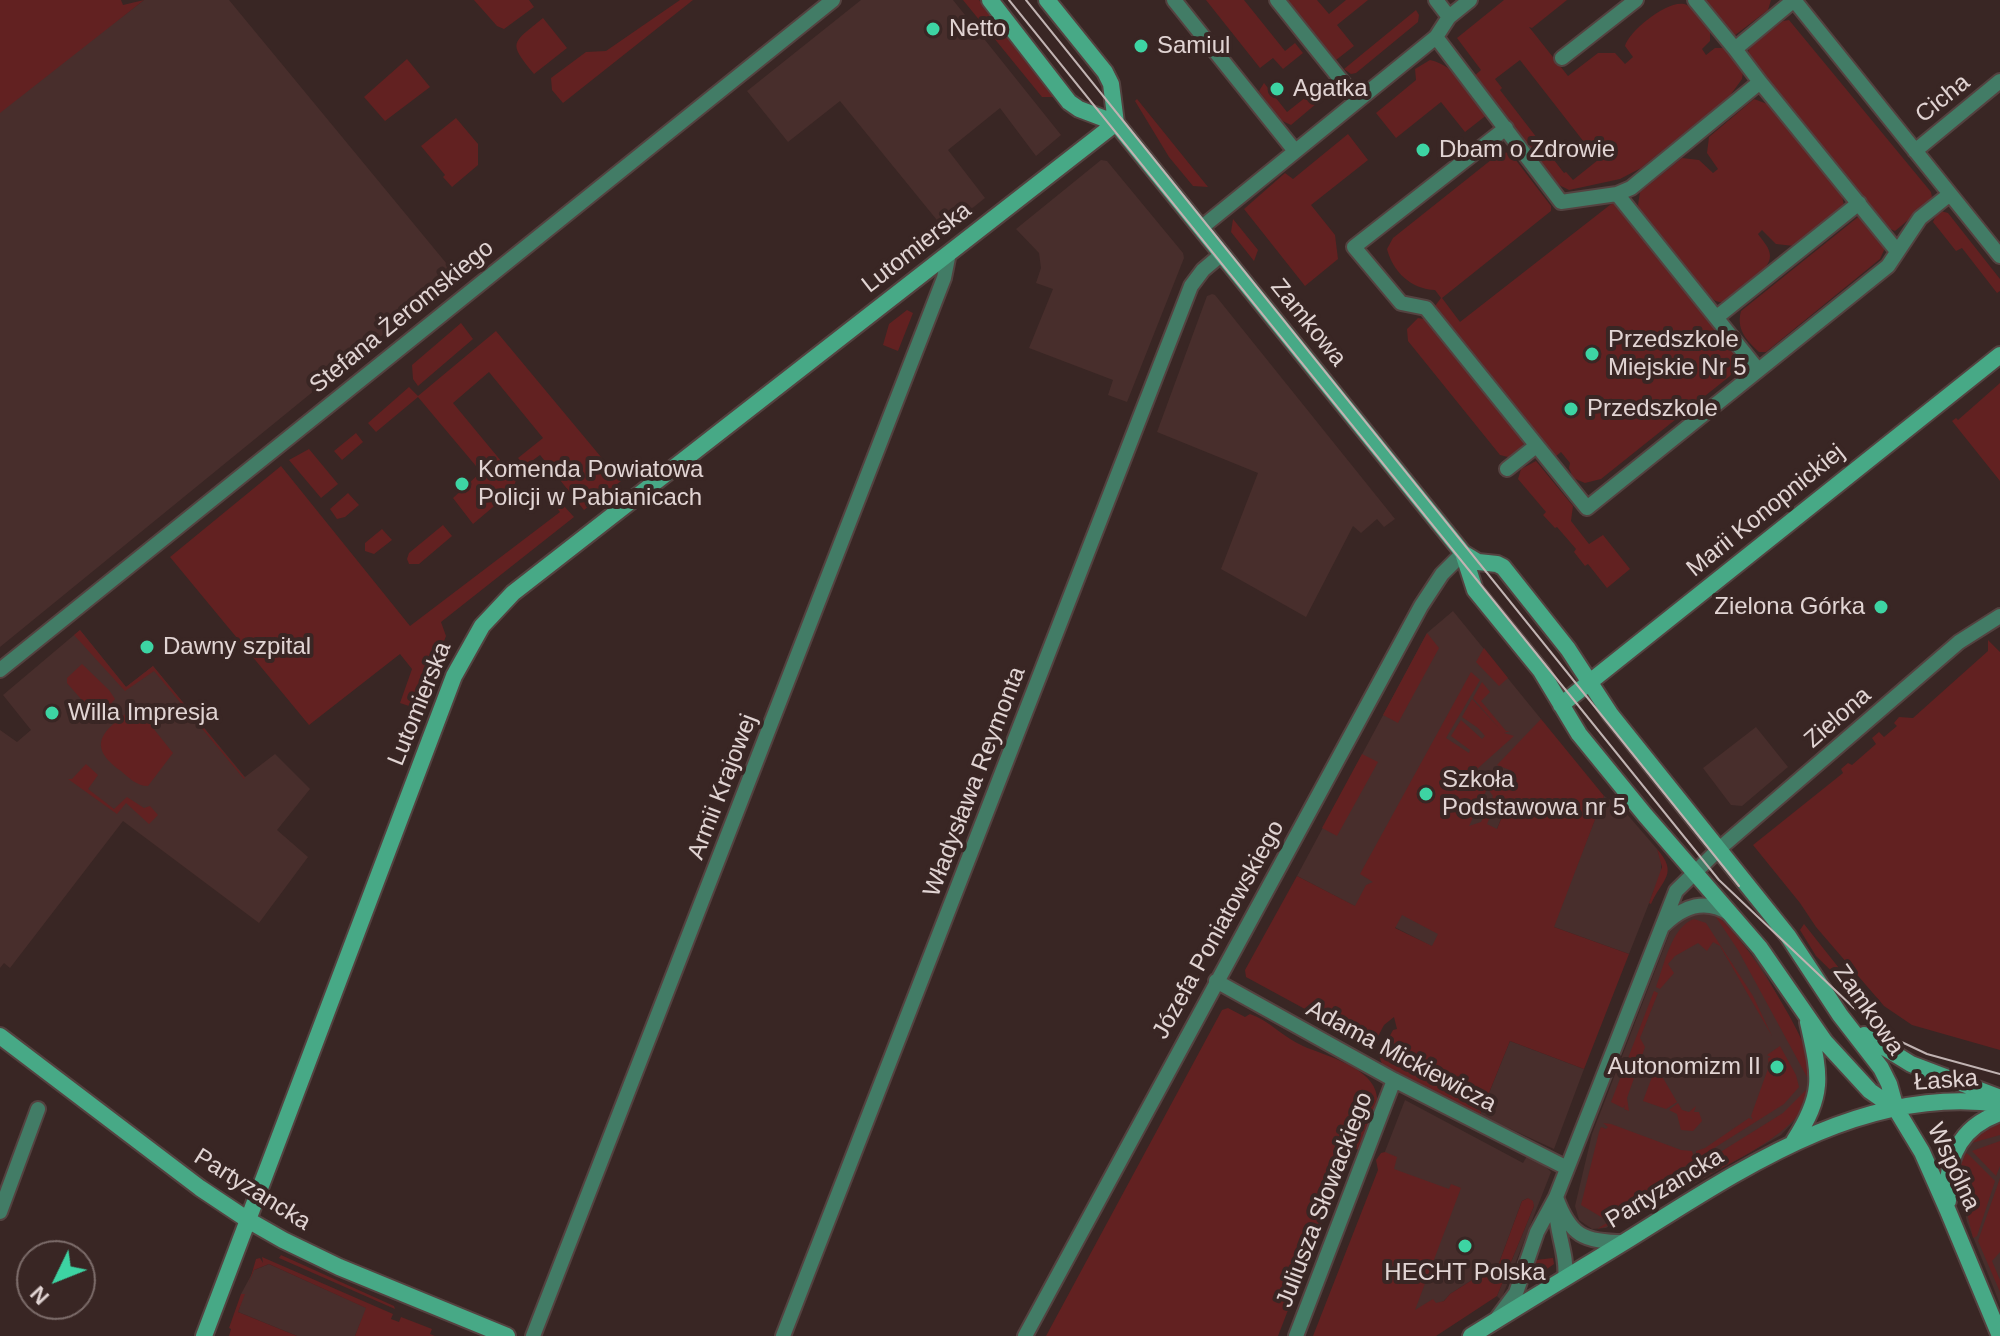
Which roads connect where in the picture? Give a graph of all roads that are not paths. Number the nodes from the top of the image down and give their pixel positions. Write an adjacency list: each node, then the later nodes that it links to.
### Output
1 (833, 0): 37 (street, Stefana Żeromskiego)
2 (990, 0): 18 (street)
3 (1047, 0): 18 (street)
4 (1174, 0): 20 (street)
5 (1277, 0): 17 (street)
6 (1436, 0): 11 (street)
7 (1470, 0): 11 (street)
8 (1636, 0): 14 (street)
9 (1695, 0): 13 (street)
10 (1794, 0): 13 (street); 21 (street)
11 (1449, 17): 12 (street)
12 (1436, 37): 17 (street); 19 (street)
13 (1735, 49): 16 (street)
14 (1562, 58)
15 (2000, 81): 21 (street, Cicha)
16 (1760, 82): 22 (street); 24 (street)
17 (1357, 100): 20 (street)
18 (1116, 123): 25 (street, Zamkowa); 27 (street, Lutomierska)
19 (1506, 128): 22 (street); 33 (street)
20 (1295, 151): 25 (street)
21 (1915, 151): 23 (street)
22 (1617, 194): 30 (street)
23 (1950, 194): 26 (street); 29 (street)
24 (1859, 203): 26 (street); 30 (street)
25 (1201, 228): 28 (street, Zamkowa)
26 (1897, 251): 32 (street)
27 (949, 253): 59 (street, Lutomierska); 65 (street, Armii Krajowej)
28 (1222, 254): 35 (street, Zamkowa); 66 (street, Władysława Reymonta)
29 (2000, 256)
30 (1717, 317): 32 (street)
31 (2000, 355): 38 (street, Marii Konopnickiej)
32 (1758, 370): 33 (street)
33 (1536, 446): 34 (street)
34 (1507, 469)
35 (1463, 553): 38 (street, Zamkowa); 39 (street, Zamkowa); 44 (street, Józefa Poniatowskiego)
36 (2000, 616): 40 (street, Zielona)
37 (0, 670)
38 (1590, 682): 39 (street, Marii Konopnickiej); 40 (street, Zamkowa)
39 (1561, 705): 41 (street, Zamkowa)
40 (1714, 853): 41 (street, Zielona); 45 (street, Zamkowa)
41 (1694, 871): 42 (street, Zamkowa); 43 (street, Zielona)
42 (1736, 918): 43 (street); 46 (street, Zamkowa)
43 (1658, 932): 55 (street, Zielona)
44 (1216, 981): 48 (street, Adama Mickiewicza); 67 (street, Józefa Poniatowskiego)
45 (1840, 1015): 49 (street); 52 (street, Zamkowa)
46 (1807, 1017): 52 (street, Zamkowa); 54 (street)
47 (0, 1036): 59 (street, Partyzancka)
48 (1394, 1080): 55 (street, Adama Mickiewicza); 68 (street, Juliusza Słowackiego)
49 (2000, 1097)
50 (2000, 1104): 52 (street, Łaska)
51 (38, 1109): 58 (street)
52 (1896, 1109): 54 (street, Partyzancka); 57 (street, Wspólna)
53 (2000, 1113): 57 (street)
54 (1794, 1141): 60 (street, Partyzancka)
55 (1567, 1168): 56 (street, Zielona)
56 (1556, 1197): 60 (street); 61 (street); 62 (street, Zielona)
57 (1948, 1211): 70 (street, Wspólna)
58 (0, 1212)
59 (248, 1220): 63 (street, Lutomierska); 64 (street, Partyzancka)
60 (1624, 1242): 61 (street, Partyzancka)
61 (1565, 1278): 62 (street, Partyzancka)
62 (1496, 1321): 69 (street, Partyzancka)
63 (204, 1336)
64 (507, 1336)
65 (533, 1336)
66 (783, 1336)
67 (1025, 1336)
68 (1296, 1336)
69 (1471, 1336)
70 (2000, 1336)

